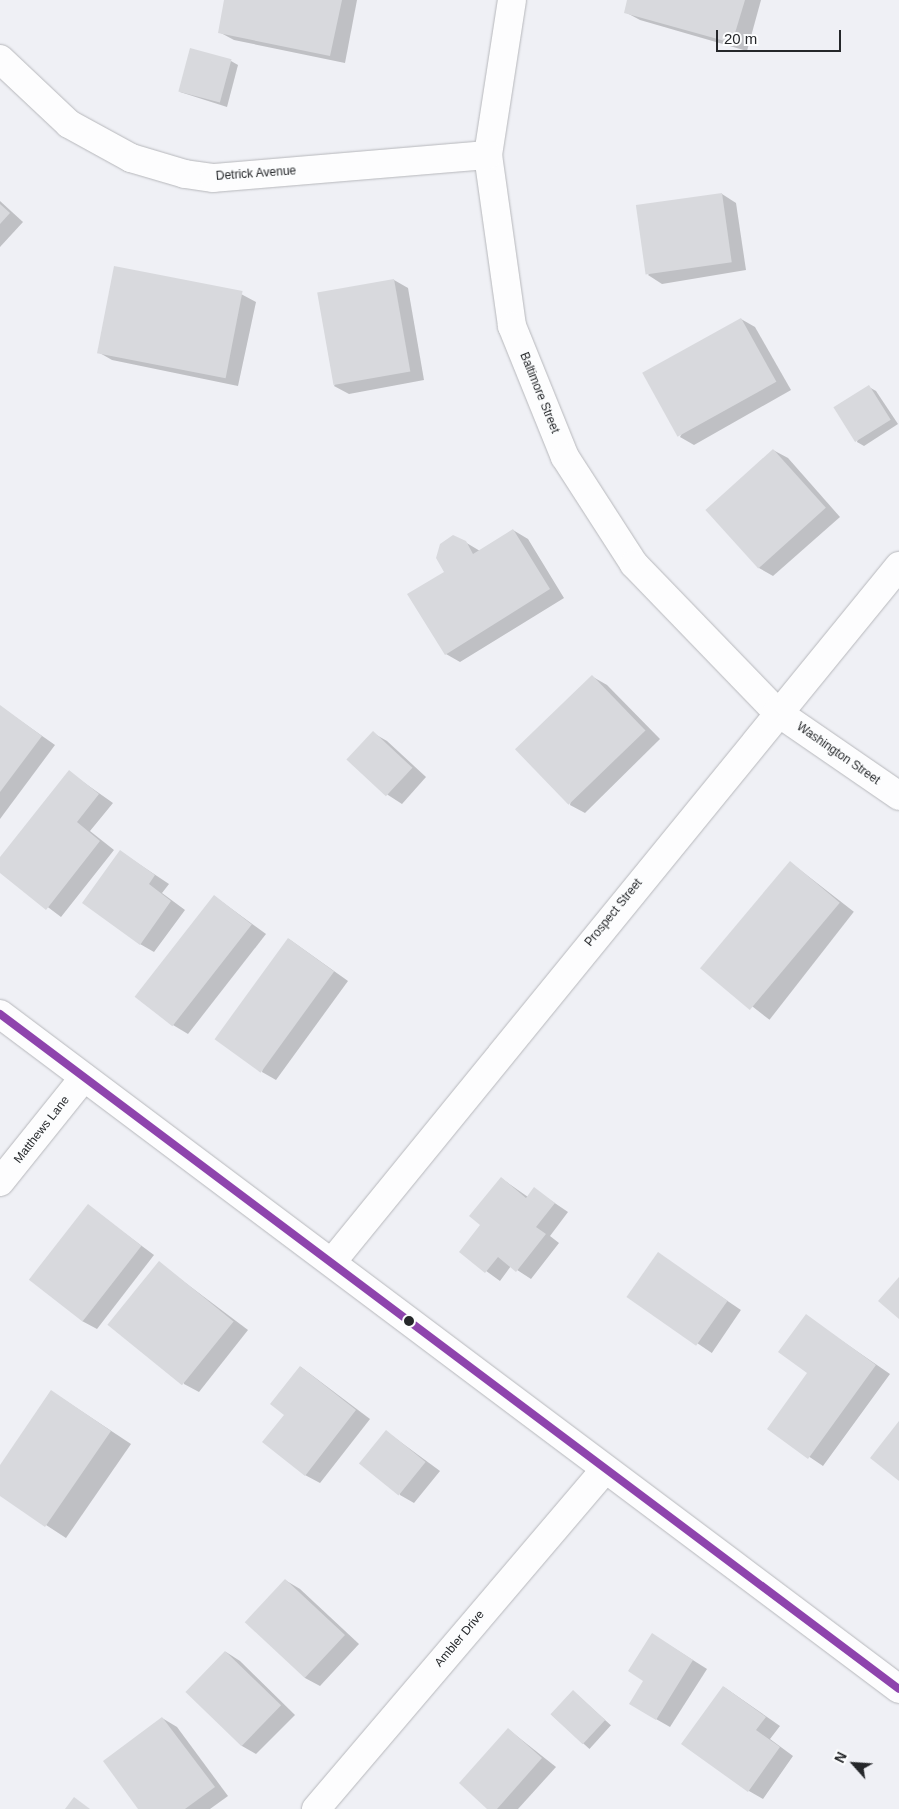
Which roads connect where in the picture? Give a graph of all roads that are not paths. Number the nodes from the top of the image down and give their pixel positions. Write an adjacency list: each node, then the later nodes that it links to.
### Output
1 (512, 0): 3 (street, Baltimore Street)
2 (0, 59): 3 (street, Detrick Avenue)
3 (488, 155): 5 (street, Baltimore Street)
4 (899, 566): 5 (street, Prospect Street)
5 (777, 712): 6 (street, Washington Street); 10 (street, Prospect Street)
6 (899, 796)
7 (0, 1014): 8 (street)
8 (84, 1077): 9 (street, Matthews Lane); 10 (street)
9 (0, 1182)
10 (332, 1262): 11 (street)
11 (605, 1469): 12 (street); 13 (street, Ambler Drive)
12 (899, 1689)
13 (316, 1809)

